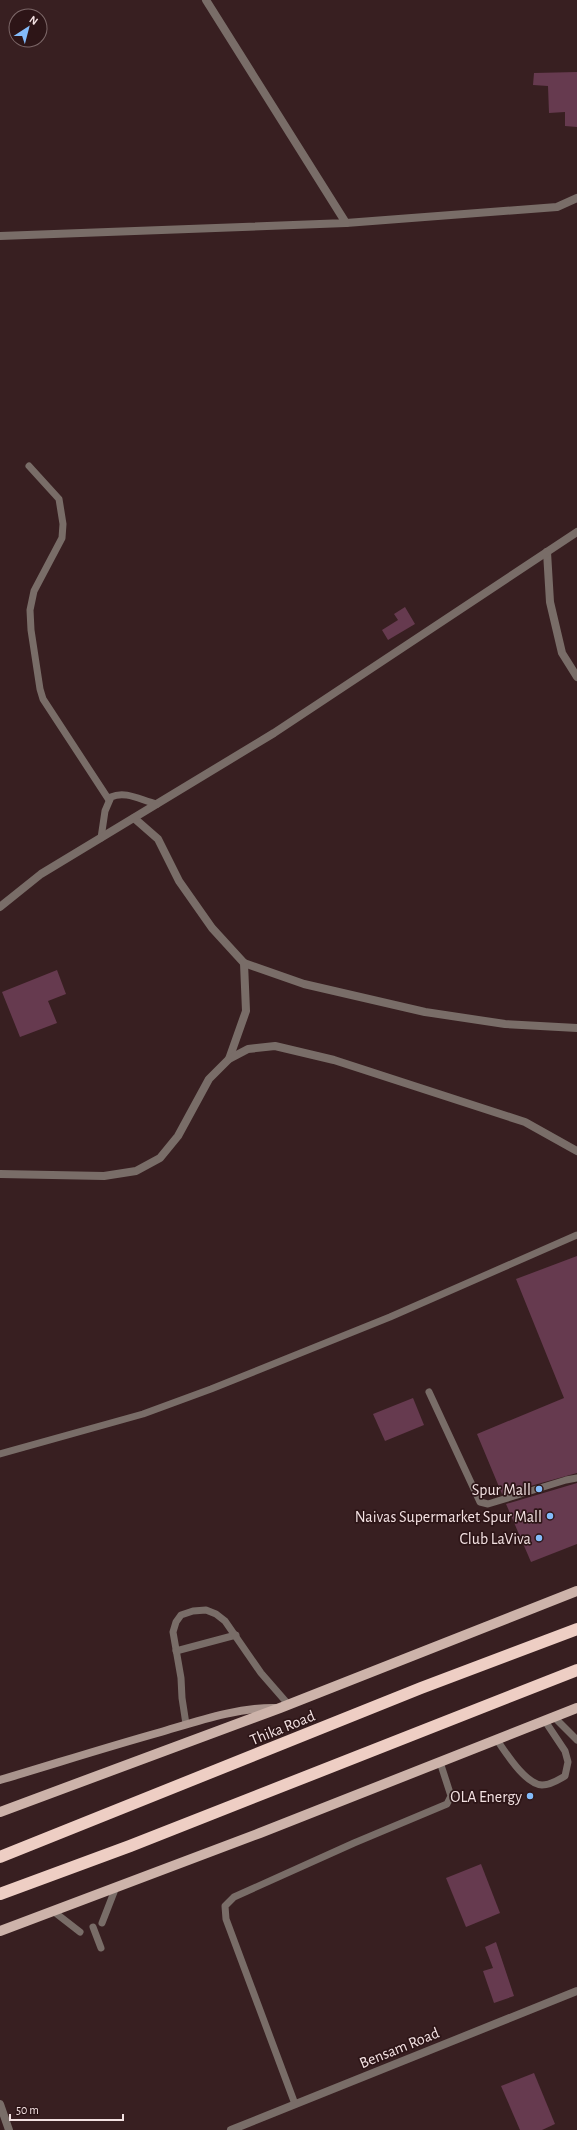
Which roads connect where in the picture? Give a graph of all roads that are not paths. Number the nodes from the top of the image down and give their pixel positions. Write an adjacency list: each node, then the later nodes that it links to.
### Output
1 (206, 0): 3 (street)
2 (577, 198): 3 (street)
3 (346, 223): 4 (street)
4 (0, 236)
5 (29, 466): 9 (lane)
6 (577, 532): 7 (street)
7 (547, 552): 8 (street); 10 (street)
8 (577, 677)
9 (109, 800): 10 (lane); 12 (lane)
10 (157, 804): 11 (street)
11 (134, 818): 12 (street); 14 (street)
12 (101, 838): 13 (street)
13 (0, 907)
14 (244, 963): 15 (street); 16 (street)
15 (577, 1028)
16 (228, 1059): 17 (street); 18 (street)
17 (577, 1151)
18 (0, 1174)
19 (577, 1235): 21 (lane)
20 (429, 1392): 22 (lane)
21 (0, 1454)
22 (577, 1478)
23 (577, 1591): 28 (main road, Thika Road)
24 (577, 1629): 37 (highway, Thika Road)
25 (236, 1635): 26 (lane); 26 (lane); 28 (lane)
26 (176, 1651): 31 (lane)
27 (577, 1670): 39 (highway)
28 (284, 1706): 31 (street); 36 (main road, Thika Road)
29 (577, 1708): 30 (main road)
30 (549, 1719): 32 (main road); 32 (lane); 33 (lane)
31 (186, 1724): 35 (street)
32 (498, 1740): 34 (main road)
33 (577, 1740)
34 (440, 1762): 38 (main road); 48 (lane)
35 (0, 1780)
36 (0, 1812)
37 (0, 1857)
38 (116, 1887): 40 (main road); 41 (lane)
39 (0, 1894)
40 (54, 1911): 43 (main road); 44 (lane)
41 (102, 1923)
42 (93, 1926): 45 (lane)
43 (0, 1931)
44 (80, 1932)
45 (101, 1948)
46 (577, 1990): 48 (street, Bensam Road)
47 (0, 2104): 49 (street)
48 (295, 2104): 50 (street, Bensam Road)
49 (9, 2130)
50 (231, 2130)

